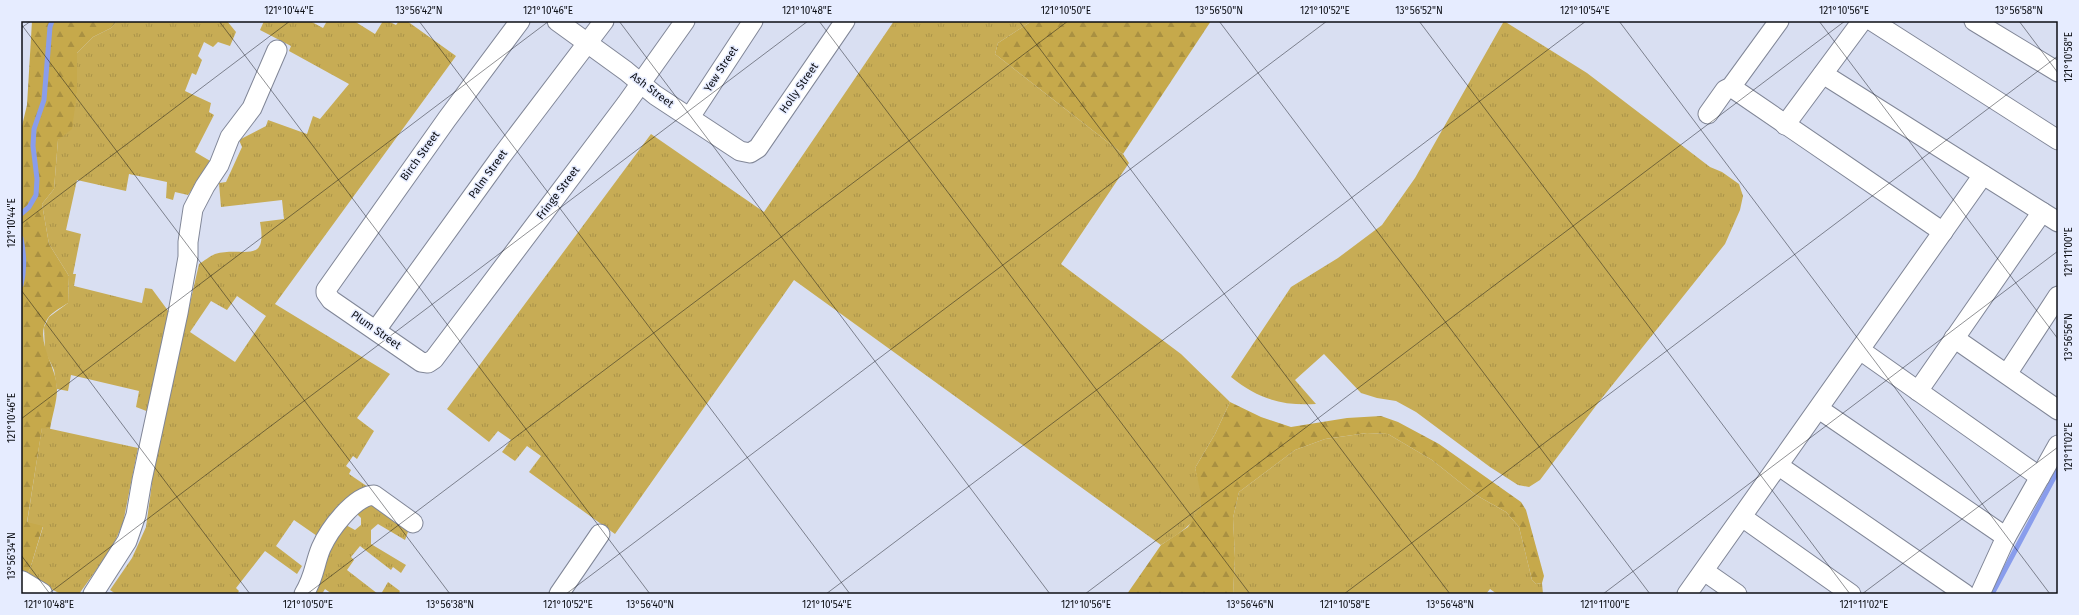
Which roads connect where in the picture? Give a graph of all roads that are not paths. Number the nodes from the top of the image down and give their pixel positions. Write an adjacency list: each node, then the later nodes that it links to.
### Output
1 (520, 21): 26 (street, Birch Street)
2 (557, 21): 11 (street, Ash Street)
3 (604, 21): 11 (street, Palm Street)
4 (685, 21): 15 (street, Fringe Street)
5 (753, 21): 18 (street, Yew Street)
6 (846, 21): 21 (street, Holly Street)
7 (1779, 21): 16 (street)
8 (1862, 21): 14 (street)
9 (1872, 21): 20 (street)
10 (1974, 21): 13 (street)
11 (587, 43): 15 (street, Ash Street); 28 (street, Palm Street)
12 (277, 50): 46 (street)
13 (2058, 72)
14 (1823, 74): 19 (street); 22 (street)
15 (640, 82): 18 (street, Ash Street); 31 (street, Fringe Street)
16 (1731, 87): 17 (street); 19 (street)
17 (1708, 114)
18 (690, 118): 21 (street, Ash Street)
19 (1785, 125): 25 (street)
20 (2058, 140)
21 (750, 153)
22 (1983, 175): 23 (street); 25 (street)
23 (2042, 212): 24 (street); 29 (street)
24 (2058, 222)
25 (1943, 232): 30 (street)
26 (326, 293): 28 (street, Plum Street)
27 (2058, 296): 32 (street)
28 (376, 330): 31 (street, Plum Street)
29 (1954, 338): 32 (street); 33 (street)
30 (1860, 350): 33 (street); 34 (street)
31 (428, 363)
32 (2007, 374): 35 (street)
33 (1918, 391): 38 (street)
34 (1819, 409): 37 (street); 42 (street)
35 (2058, 410)
36 (2058, 446): 38 (street)
37 (1778, 466): 39 (street); 52 (street)
38 (2040, 477): 42 (street)
39 (1742, 517): 43 (street); 51 (street)
40 (413, 522): 47 (street)
41 (600, 534): 48 (street)
42 (2006, 537): 53 (street)
43 (1704, 571): 49 (street); 50 (street)
44 (21, 582): 45 (street)
45 (41, 594)
46 (93, 594)
47 (304, 594)
48 (559, 594)
49 (1687, 594)
50 (1737, 594)
51 (1852, 594)
52 (1965, 594)
53 (1980, 594)

